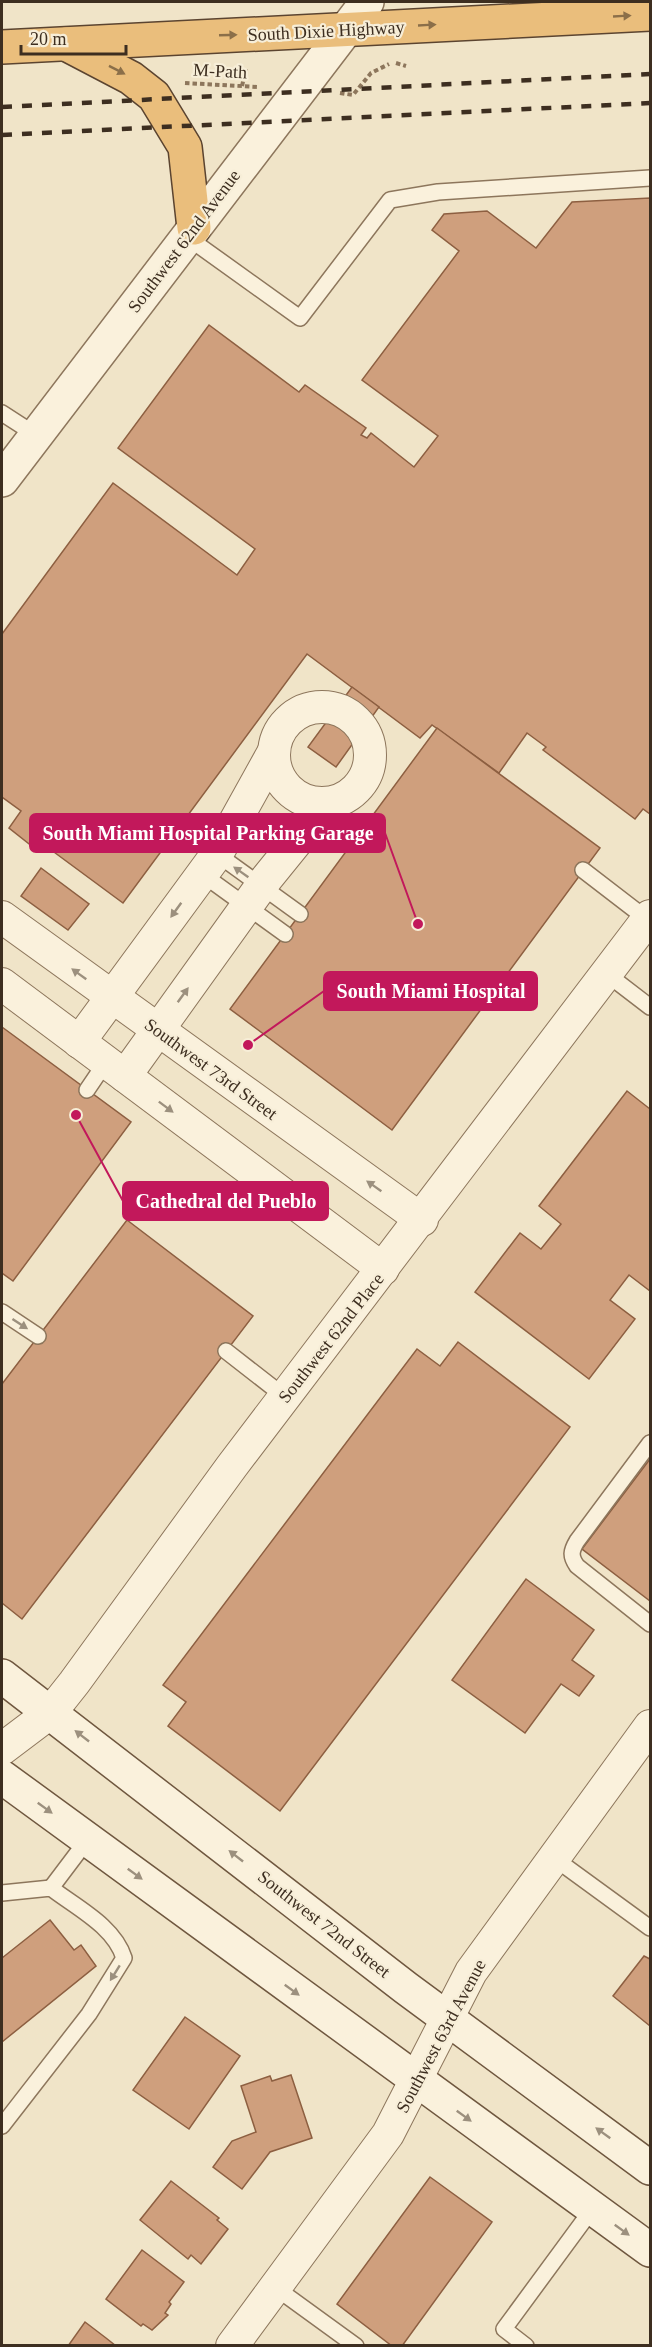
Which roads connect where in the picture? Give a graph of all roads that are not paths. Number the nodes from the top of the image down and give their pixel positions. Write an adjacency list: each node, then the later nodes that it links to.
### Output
1 (367, 2): 3 (main road, Southwest 62nd Avenue)
2 (651, 14): 3 (highway, South Dixie Highway, one-way to 2)
3 (348, 29): 4 (highway, South Dixie Highway, one-way to 3); 7 (main road, Southwest 62nd Avenue)
4 (65, 44): 5 (highway, South Dixie Highway); 7 (highway, one-way to 7)
5 (2, 47)
6 (651, 178): 7 (lane)
7 (190, 232): 9 (main road, Southwest 62nd Avenue)
8 (2, 413): 9 (lane)
9 (36, 435): 10 (main road, Southwest 62nd Avenue)
10 (2, 480)
11 (273, 753): 12 (street); 12 (street); 13 (street)
12 (327, 804): 15 (street)
13 (209, 864): 15 (lane, one-way to 13); 15 (lane); 22 (street, one-way to 22)
14 (583, 870): 18 (lane)
15 (254, 896): 16 (lane); 19 (lane); 24 (street, one-way to 15)
16 (300, 914)
17 (2, 917): 22 (street, Southwest 73rd Street, one-way to 17)
18 (649, 918): 20 (street, Southwest 62nd Place)
19 (285, 934)
20 (607, 974): 23 (lane); 28 (street, Southwest 62nd Place)
21 (2, 984): 25 (street)
22 (112, 999): 24 (street, Southwest 73rd Street); 25 (street)
23 (651, 1007)
24 (158, 1031): 26 (street); 28 (street, Southwest 73rd Street, one-way to 24)
25 (79, 1042): 26 (street)
26 (116, 1069): 27 (lane); 29 (street, one-way to 29)
27 (87, 1090)
28 (422, 1220): 29 (street, Southwest 62nd Place)
29 (384, 1269): 33 (street, Southwest 62nd Place)
30 (2, 1312): 31 (lane, one-way to 31)
31 (39, 1336)
32 (226, 1351): 33 (lane)
33 (285, 1397): 37 (street, Southwest 62nd Place)
34 (651, 1443): 35 (lane)
35 (651, 1624)
36 (2, 1676): 37 (main road, Southwest 72nd Street)
37 (51, 1712): 39 (street, Southwest 62nd Place); 46 (main road, Southwest 72nd Street, one-way to 37)
38 (651, 1726): 42 (street, Southwest 63rd Avenue)
39 (2, 1749)
40 (2, 1777): 41 (main road, one-way to 41)
41 (88, 1839): 43 (lane); 47 (main road, one-way to 47)
42 (554, 1858): 45 (lane); 46 (street, Southwest 63rd Avenue)
43 (51, 1888): 44 (lane); 48 (lane, one-way to 48)
44 (2, 1893)
45 (651, 1928)
46 (448, 2020): 47 (street, Southwest 63rd Avenue); 49 (main road, Southwest 72nd Street, one-way to 46)
47 (417, 2082): 50 (main road, one-way to 50); 52 (street, Southwest 63rd Avenue)
48 (2, 2126)
49 (651, 2168)
50 (593, 2208): 51 (main road, one-way to 51); 55 (lane)
51 (651, 2250)
52 (276, 2288): 53 (street, Southwest 63rd Avenue); 54 (lane)
53 (232, 2346)
54 (356, 2346)
55 (526, 2346)

